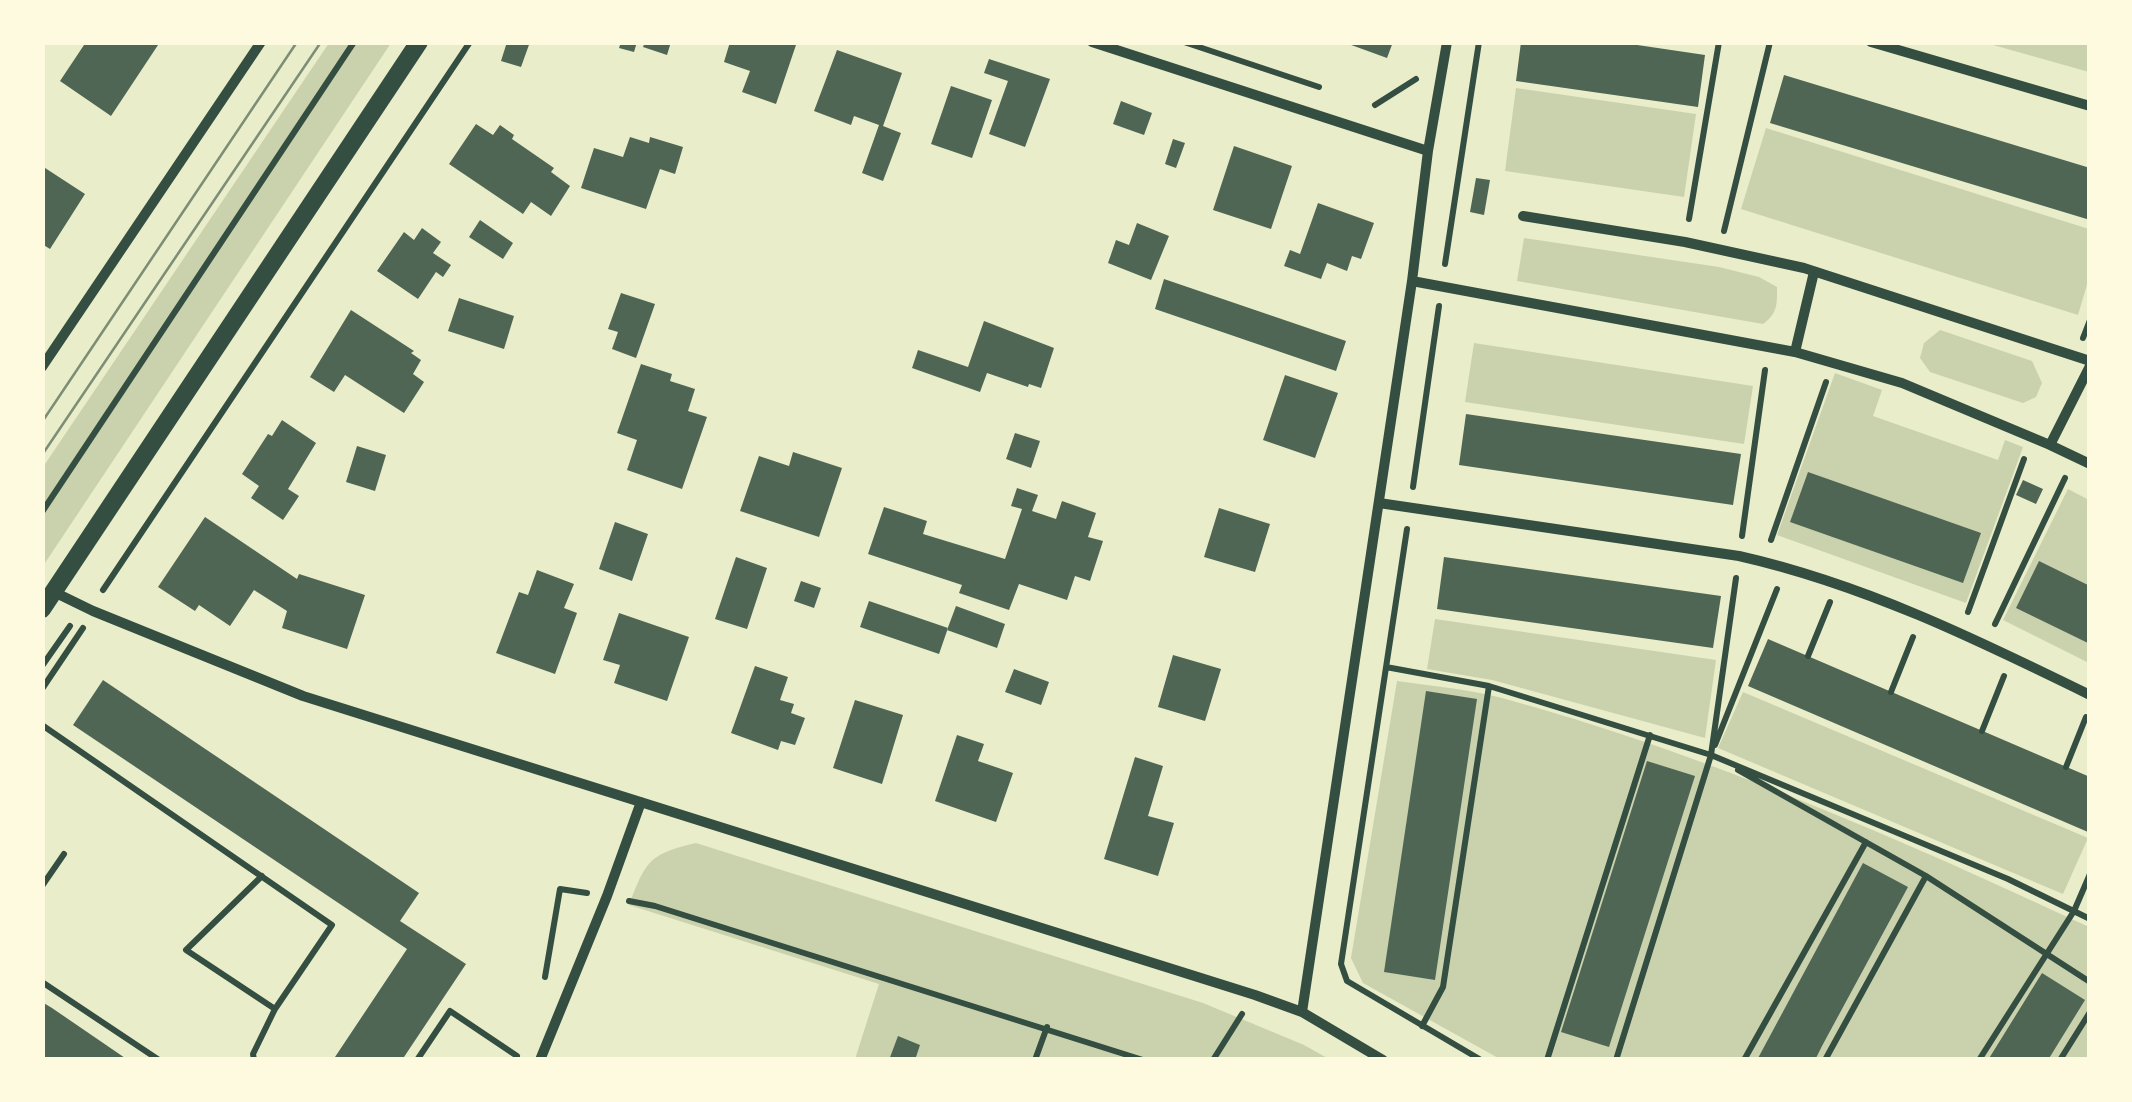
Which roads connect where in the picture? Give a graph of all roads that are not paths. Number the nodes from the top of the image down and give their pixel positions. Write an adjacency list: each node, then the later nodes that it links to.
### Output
1 (261, 42): 13 (street)
2 (419, 42): 17 (street)
3 (1092, 42): 7 (street)
4 (1448, 42): 7 (street)
5 (1871, 42): 6 (street)
6 (2090, 106)
7 (1428, 151): 10 (street)
8 (1523, 216): 9 (street)
9 (1814, 272): 11 (street); 12 (street)
10 (1412, 281): 11 (street); 16 (street)
11 (1795, 352): 14 (street)
12 (2090, 363): 14 (street)
13 (42, 367)
14 (2050, 445): 15 (street)
15 (2090, 464)
16 (1379, 503): 19 (street); 21 (street)
17 (54, 592): 18 (street); 20 (street)
18 (42, 609)
19 (2090, 696)
20 (641, 802): 21 (street); 22 (street)
21 (1302, 1012): 23 (street)
22 (540, 1060)
23 (1383, 1060)

